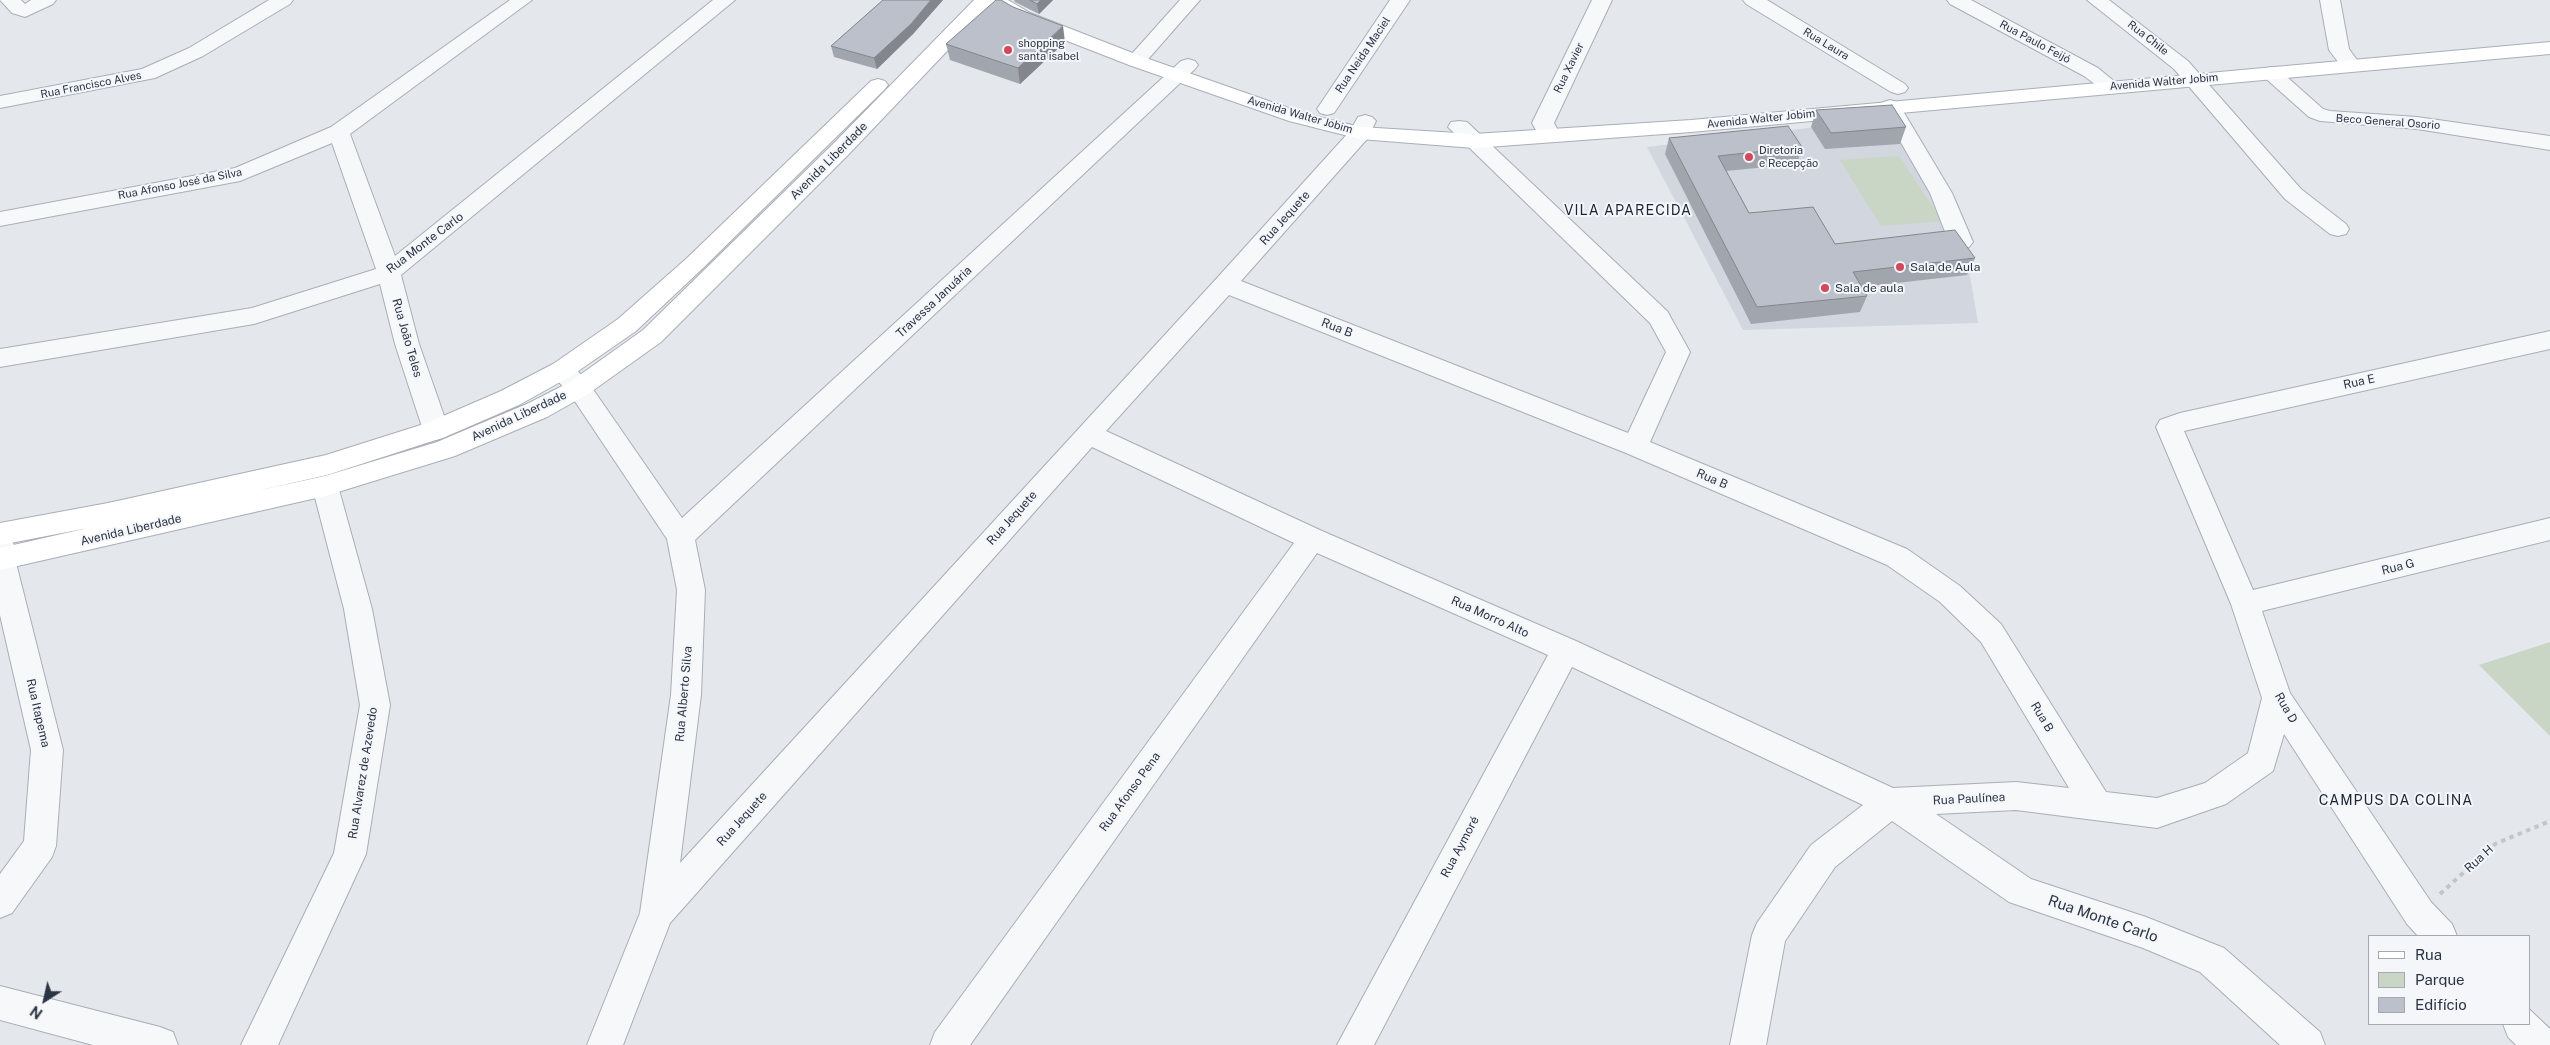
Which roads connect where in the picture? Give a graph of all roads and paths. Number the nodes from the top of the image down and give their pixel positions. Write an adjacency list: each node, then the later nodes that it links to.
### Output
1 (46, 0): 16 (street)
2 (283, 0): 30 (street, Rua Francisco Alves)
3 (522, 0): 34 (street, Rua Afonso José da Silva)
4 (725, 0): 40 (street, Rua Monte Carlo)
5 (964, 0): 22 (main road, Avenida Liberdade)
6 (985, 0): 22 (main road, Avenida Liberdade)
7 (994, 0): 21 (main road, Avenida Walter Jobim)
8 (1004, 0): 21 (main road, Avenida Walter Jobim)
9 (1190, 0): 21 (street)
10 (1400, 0): 31 (street, Rua Neida Maciel)
11 (1602, 0): 33 (street, Rua Xavier)
12 (1754, 0): 29 (street, Rua Laura)
13 (1957, 0): 25 (street, Rua Paulo Feijó)
14 (2097, 0): 17 (street, Rua Chile)
15 (2330, 0): 20 (street)
16 (18, 5)
17 (2121, 9): 26 (street, Rua Chile)
18 (2550, 33): 20 (main road, Avenida Walter Jobim)
19 (2550, 48): 23 (main road, Avenida Walter Jobim)
20 (2339, 50): 23 (street); 26 (main road, Avenida Walter Jobim)
21 (1141, 55): 24 (main road, Avenida Walter Jobim)
22 (917, 60): 44 (main road, Avenida Liberdade)
23 (2352, 67): 27 (main road, Avenida Walter Jobim)
24 (1182, 71): 31 (main road, Avenida Walter Jobim); 32 (main road, Avenida Walter Jobim); 51 (street, Travessa Januária)
25 (2091, 72): 26 (main road, Avenida Walter Jobim); 28 (street, Rua Paulo Feijó); 29 (main road, Avenida Walter Jobim)
26 (2189, 72): 27 (main road, Avenida Walter Jobim); 28 (main road, Avenida Walter Jobim); 38 (street, Rua Chile)
27 (2270, 73): 36 (street, Beco General Osorio)
28 (2110, 86): 29 (main road, Avenida Walter Jobim)
29 (1894, 97): 33 (main road, Avenida Walter Jobim); 39 (street)
30 (0, 102)
31 (1327, 109): 32 (main road, Avenida Walter Jobim)
32 (1363, 127): 35 (main road, Avenida Walter Jobim); 41 (street, Rua Jequete)
33 (1546, 129): 35 (main road, Avenida Walter Jobim)
34 (339, 132): 37 (street, Rua Afonso José da Silva); 40 (street, Rua João Teles)
35 (1466, 134): 48 (street)
36 (2550, 143)
37 (0, 219)
38 (2338, 229)
39 (1961, 242)
40 (389, 274): 43 (street, Rua Monte Carlo); 46 (street, Rua João Teles)
41 (1226, 284): 47 (street, Rua Jequete); 48 (street, Rua B)
42 (2550, 340): 45 (street, Rua E)
43 (0, 358)
44 (570, 379): 46 (main road, Avenida Liberdade); 49 (main road, Avenida Liberdade); 51 (street, Rua Alberto Silva)
45 (2169, 426): 54 (street, Rua D)
46 (436, 430): 53 (main road, Avenida Liberdade)
47 (1088, 434): 52 (street, Rua Morro Alto); 61 (street, Rua Jequete)
48 (1635, 446): 58 (street, Rua B)
49 (325, 486): 53 (main road, Avenida Liberdade); 67 (street, Rua Alvarez de Azevedo)
50 (2550, 530): 54 (street, Rua G)
51 (680, 538): 61 (street, Rua Alberto Silva)
52 (1312, 539): 55 (street, Rua Morro Alto); 69 (street, Rua Afonso Pena)
53 (0, 549): 60 (street, Rua Itapema)
54 (2245, 604): 56 (street, Rua D)
55 (1566, 650): 57 (street, Rua Morro Alto); 70 (street, Rua Aymoré)
56 (2278, 698): 58 (street, Rua Paulínea); 62 (street, Rua D)
57 (1891, 802): 58 (street, Rua Paulínea); 71 (street); 72 (street, Rua Monte Carlo)
58 (2097, 806)
59 (2550, 821): 62 (path, Rua H)
60 (0, 902)
61 (657, 913): 68 (street, Rua Alberto Silva)
62 (2419, 913): 63 (street, Rua D)
63 (2439, 935)
64 (0, 1003): 66 (street)
65 (2523, 1025): 73 (street)
66 (160, 1045)
67 (259, 1045)
68 (605, 1045)
69 (948, 1045)
70 (1355, 1045)
71 (1748, 1045)
72 (2307, 1045)
73 (2541, 1045)

